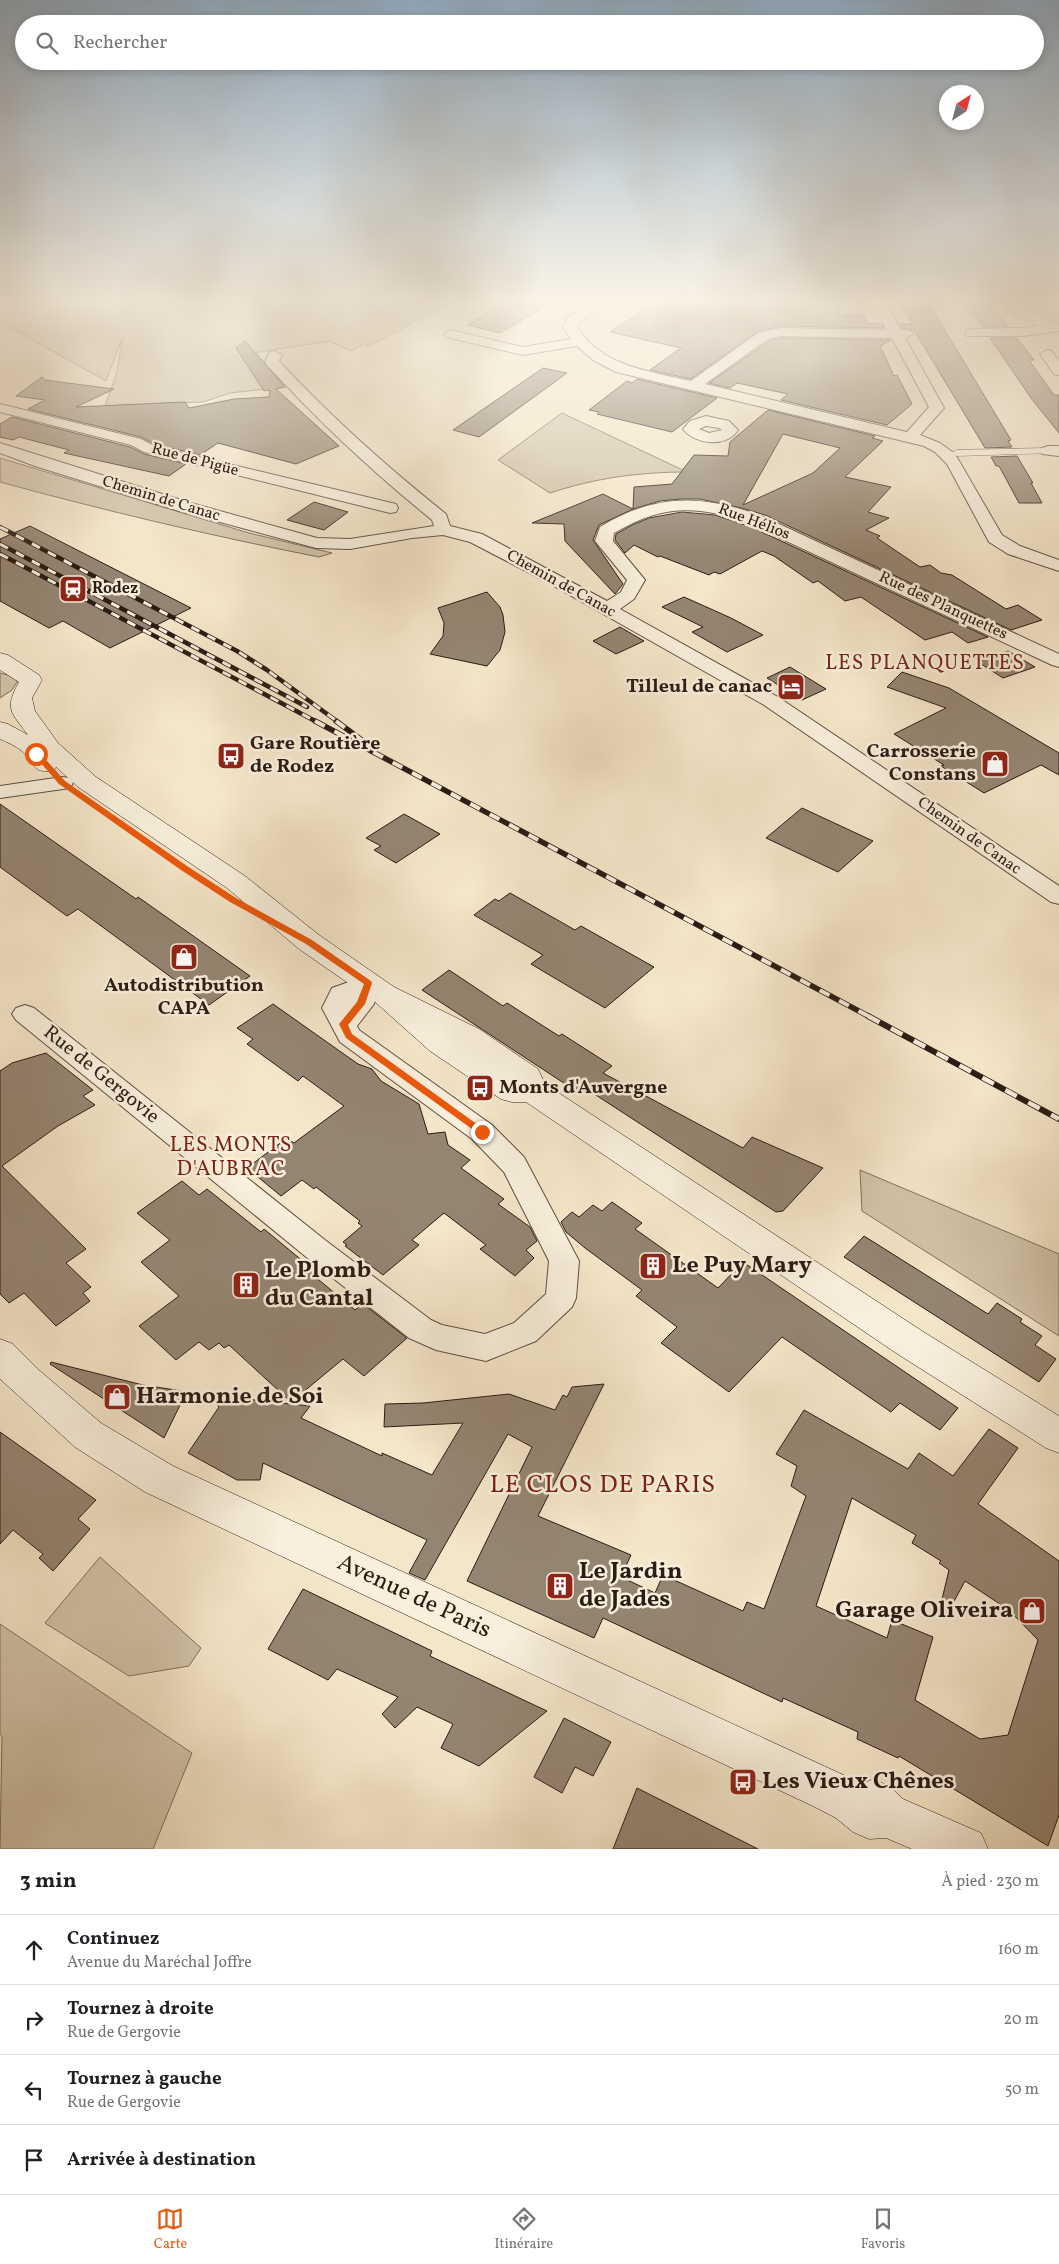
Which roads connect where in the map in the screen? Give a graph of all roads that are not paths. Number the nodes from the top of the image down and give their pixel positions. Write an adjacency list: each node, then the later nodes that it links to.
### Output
1 (292, 384): 12 (street)
2 (687, 384): 4 (street)
3 (926, 384): 8 (street)
4 (694, 386): 5 (street)
5 (751, 400): 7 (street); 8 (street)
6 (0, 408): 12 (street, Rue de Pigüe)
7 (719, 423)
8 (910, 437): 15 (street)
9 (0, 448): 13 (street, Chemin de Canac)
10 (1054, 451): 11 (street)
11 (957, 453)
12 (418, 500): 13 (street)
13 (443, 530): 16 (street, Chemin de Canac)
14 (827, 552): 16 (street, Rue Hélios); 18 (street, Rue des Planquettes)
15 (1059, 566)
16 (608, 609): 24 (street, Chemin de Canac)
17 (0, 660): 25 (main road)
18 (1059, 660)
19 (0, 729): 20 (main road)
20 (44, 764): 21 (main road); 22 (street)
21 (62, 783): 22 (street); 25 (main road)
22 (22, 789): 23 (street)
23 (0, 792)
24 (1059, 897)
25 (309, 942): 26 (main road)
26 (376, 989): 27 (street, Rue de Gergovie); 29 (main road)
27 (25, 1014)
28 (0, 1354): 30 (main road, Avenue de Paris)
29 (1059, 1436)
30 (959, 1848)

